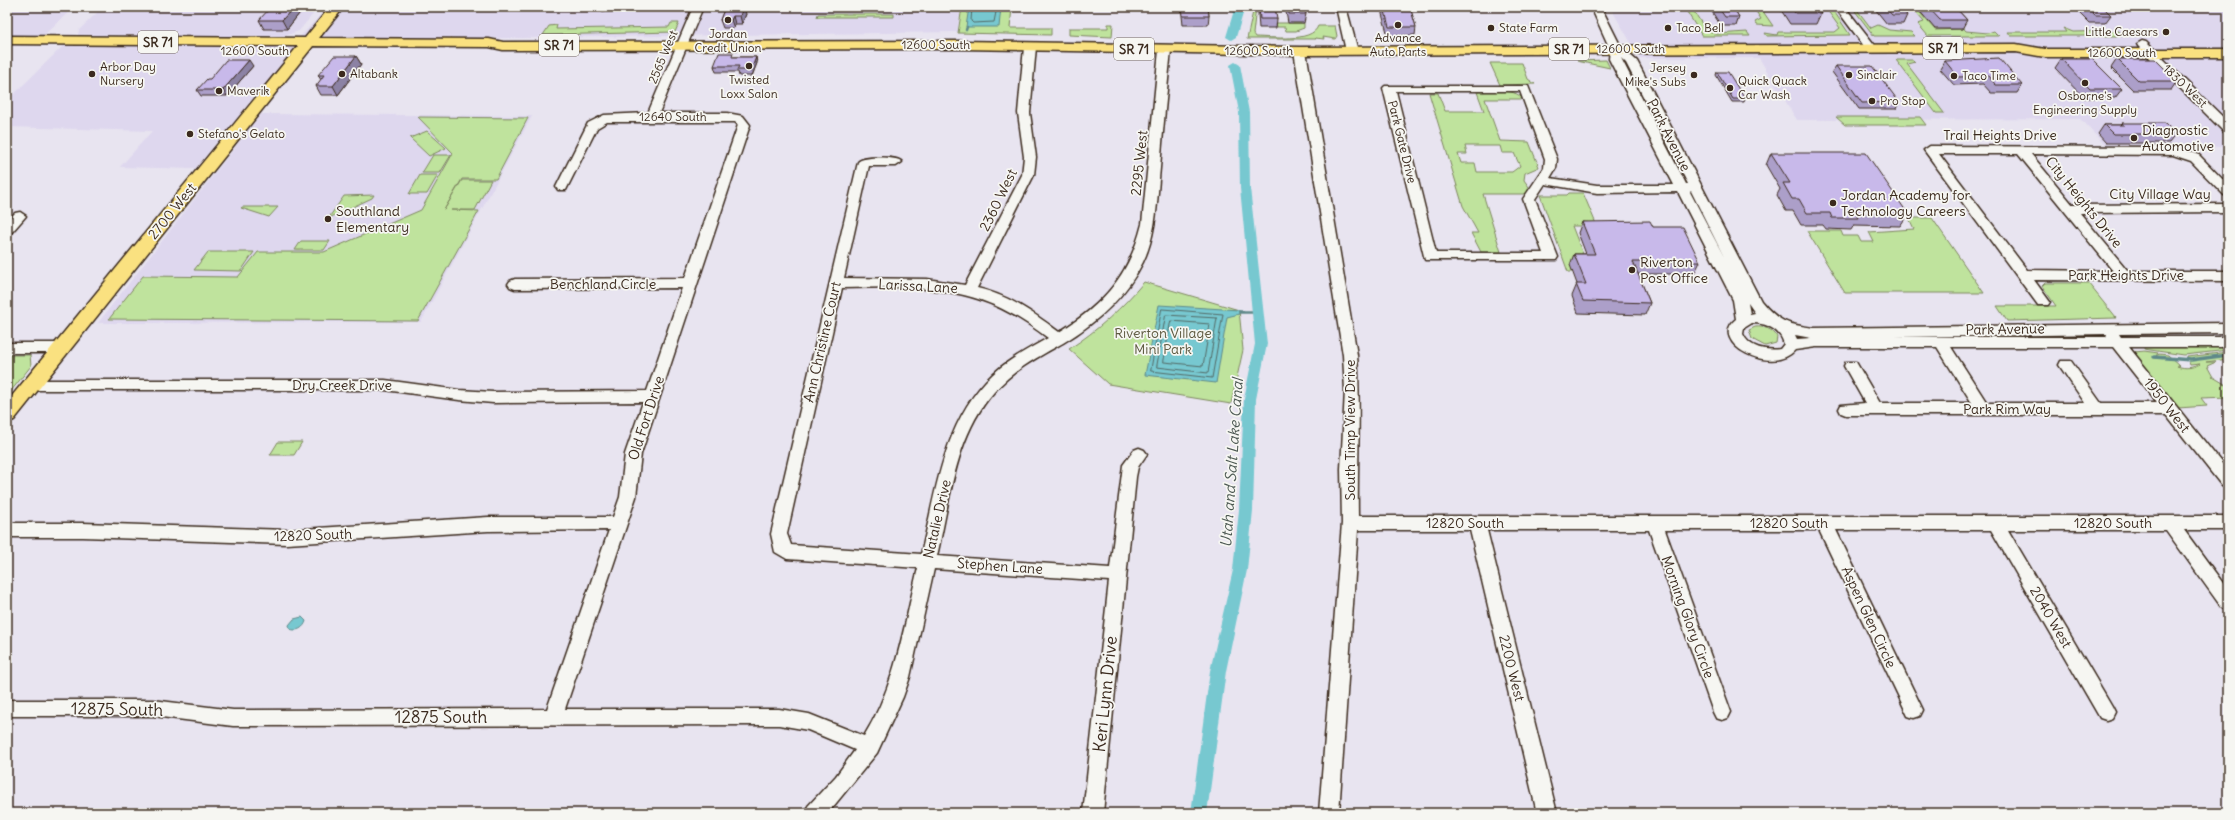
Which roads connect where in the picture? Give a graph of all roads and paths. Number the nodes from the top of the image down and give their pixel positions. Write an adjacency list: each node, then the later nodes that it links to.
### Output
1 (337, 7): 11 (main road, 2700 West)
2 (698, 7): 9 (street, 2565 West)
3 (1341, 7): 19 (street)
4 (1596, 7): 15 (street)
5 (1840, 7): 13 (street)
6 (7, 40): 7 (main road, 12600 South / SR 71)
7 (59, 41): 8 (main road); 11 (main road, 12600 South / SR 71)
8 (7, 44)
9 (683, 44): 11 (main road, 12600 South / SR 71); 12 (main road, 12600 South / SR 71); 21 (street, 2565 West)
10 (2228, 44): 16 (main road, 12600 South / SR 71)
11 (305, 47): 14 (main road, 12600 South / SR 71); 54 (main road, 2700 West)
12 (1030, 47): 17 (main road, 12600 South / SR 71); 42 (street, 2360 West)
13 (1870, 48): 15 (main road, 12600 South / SR 71); 16 (main road, 12600 South / SR 71)
14 (7, 49)
15 (1616, 49): 19 (main road, 12600 South / SR 71); 28 (street, Park Avenue); 29 (street, Park Avenue)
16 (2146, 49): 20 (main road, 12600 South / SR 71); 23 (street, 1830 West)
17 (1165, 50): 18 (main road, 12600 South / SR 71); 38 (street, 2295 West)
18 (1300, 51): 19 (main road, 12600 South / SR 71); 68 (street, South Timp View Drive)
19 (1352, 51)
20 (2228, 53)
21 (652, 117): 22 (street, 12640 South); 27 (street, 12640 South)
22 (742, 122): 41 (street, Old Fort Drive)
23 (2228, 128)
24 (2021, 150): 30 (street, Trail Heights Drive); 32 (street, City Heights Drive); 35 (street, Trail Heights Drive)
25 (896, 162): 39 (street, Ann Christine Court)
26 (1543, 180): 26 (street, Park Gate Drive); 28 (street)
27 (562, 187)
28 (1681, 188): 29 (street); 44 (street, Park Avenue)
29 (1696, 188): 45 (street, Park Avenue)
30 (2228, 192)
31 (2228, 208): 32 (street, City Village Way)
32 (2068, 209): 36 (street, City Heights Drive)
33 (13, 216): 34 (street)
34 (7, 229)
35 (2023, 274): 36 (street, Park Heights Drive); 43 (street, Trail Heights Drive)
36 (2123, 274): 37 (street, Park Heights Drive)
37 (2228, 276)
38 (1130, 277): 48 (street, Natalie Drive)
39 (836, 283): 42 (street, Larissa Lane); 76 (street, Ann Christine Court)
40 (515, 284): 41 (street, Benchland Circle)
41 (691, 284): 58 (street, Old Fort Drive)
42 (969, 290): 48 (street, Larissa Lane)
43 (2043, 302)
44 (1743, 321): 45 (street, Park Avenue); 52 (street, Park Avenue)
45 (1777, 325): 46 (street, Park Avenue); 52 (street, Park Avenue)
46 (2107, 328): 47 (street, Park Avenue); 50 (street, 1950 West)
47 (2228, 328)
48 (1058, 339): 77 (street, Natalie Drive)
49 (1941, 342): 50 (street, Park Avenue); 52 (street, Park Avenue); 61 (street)
50 (2117, 342): 51 (street, Park Avenue); 63 (street, 1950 West)
51 (2228, 342)
52 (1791, 345)
53 (7, 348): 54 (street)
54 (61, 348): 57 (main road, 2700 West)
55 (2066, 365): 62 (street)
56 (1851, 366): 60 (street)
57 (31, 385): 58 (street, Dry Creek Drive); 64 (main road, 2700 West)
58 (653, 396): 67 (street, Old Fort Drive)
59 (1846, 408): 60 (street, Park Rim Way)
60 (1876, 408): 61 (street, Park Rim Way)
61 (1983, 408): 62 (street, Park Rim Way)
62 (2096, 408): 63 (street, Park Rim Way)
63 (2169, 408): 66 (street, 1950 West)
64 (7, 415)
65 (1138, 454): 78 (street, Keri Lynn Drive)
66 (2228, 482)
67 (619, 523): 75 (street, 12820 South); 84 (street, Old Fort Drive)
68 (1350, 523): 69 (street, 12820 South); 88 (street, South Timp View Drive)
69 (1477, 523): 70 (street, 12820 South); 89 (street, 2200 West)
70 (1654, 523): 74 (street, 12820 South); 82 (street, Morning Glory Circle)
71 (1996, 523): 72 (street, 12820 South); 74 (street, 12820 South); 83 (street, 2040 West)
72 (2170, 523): 73 (street, 12820 South); 79 (street)
73 (2228, 523)
74 (1825, 524): 81 (street, Aspen Glen Circle)
75 (7, 530)
76 (787, 552): 77 (street, Stephen Lane)
77 (928, 561): 78 (street, Stephen Lane); 85 (street, Natalie Drive)
78 (1117, 575): 87 (street, Keri Lynn Drive)
79 (2228, 603)
80 (7, 708): 84 (street, 12875 South)
81 (1914, 710)
82 (1722, 712)
83 (2106, 712)
84 (553, 717): 85 (street, 12875 South)
85 (870, 747): 86 (street, Natalie Drive)
86 (815, 813)
87 (1093, 813)
88 (1329, 813)
89 (1547, 813)

